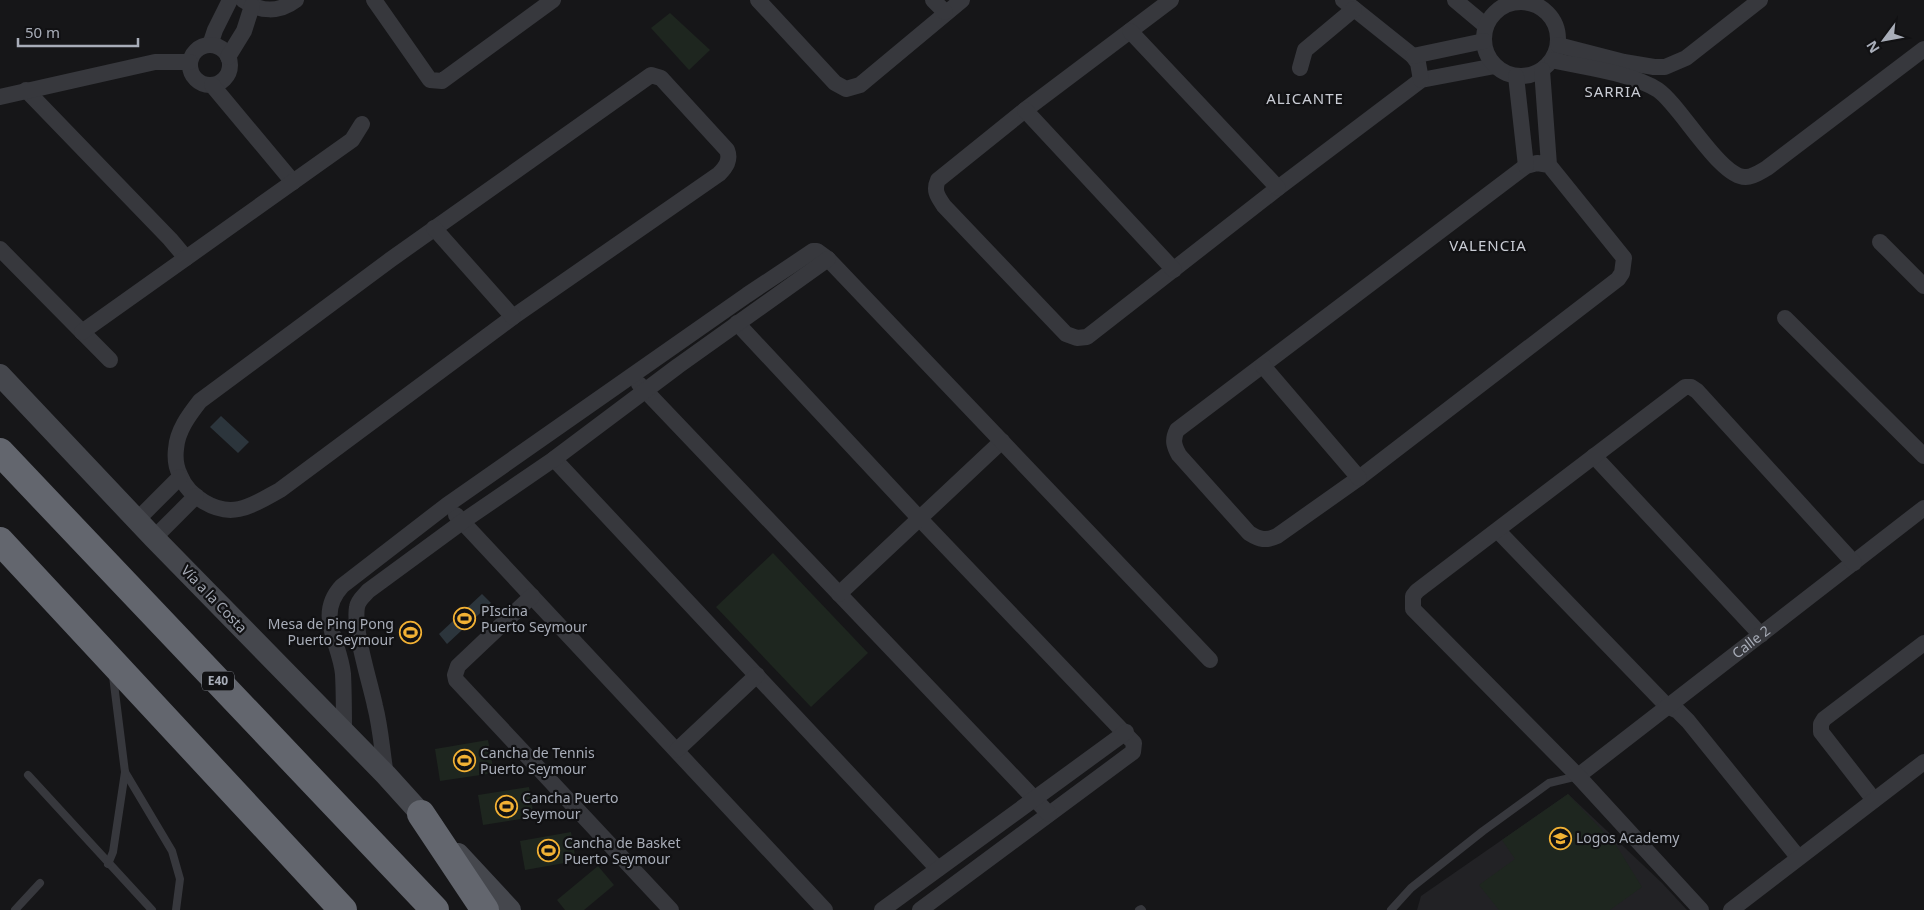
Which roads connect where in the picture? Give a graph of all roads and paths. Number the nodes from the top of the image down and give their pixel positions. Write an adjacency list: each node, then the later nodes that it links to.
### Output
1 (230, 0): 19 (street)
2 (296, 0): 12 (street)
3 (374, 0): 4 (street)
4 (553, 0)
5 (758, 0): 16 (street)
6 (933, 0): 16 (street)
7 (962, 0): 16 (street)
8 (1171, 0): 17 (street)
9 (1455, 0): 18 (street)
10 (1760, 0): 23 (street)
11 (1519, 1): 13 (street); 14 (street)
12 (247, 3): 22 (street)
13 (1538, 3): 23 (street)
14 (1496, 4): 18 (street)
15 (1348, 5): 21 (street); 26 (street)
16 (945, 12)
17 (1130, 31): 32 (street); 37 (street)
18 (1485, 34): 21 (street); 25 (street)
19 (210, 45): 22 (street); 24 (street)
20 (1924, 49): 23 (street)
21 (1413, 56): 28 (street)
22 (228, 57): 29 (street)
23 (1551, 58): 27 (street); 34 (street)
24 (190, 62): 29 (street); 30 (street)
25 (1495, 66): 27 (street); 28 (street)
26 (1300, 68)
27 (1516, 76): 35 (street)
28 (1421, 80): 37 (street)
29 (212, 85): 36 (street)
30 (26, 90): 31 (street); 41 (street)
31 (0, 97)
32 (1025, 110): 43 (street); 43 (street)
33 (362, 124): 36 (street)
34 (1549, 165): 35 (street); 60 (street)
35 (1526, 166): 50 (street)
36 (293, 182): 41 (street)
37 (1278, 188): 43 (street)
38 (434, 228): 45 (street); 45 (street); 59 (street)
39 (1880, 242): 44 (street)
40 (0, 249): 48 (street)
41 (186, 258): 48 (street)
42 (828, 259): 47 (street); 52 (street); 54 (street)
43 (1174, 270)
44 (1924, 286)
45 (513, 317): 61 (street)
46 (1785, 318): 57 (street)
47 (737, 323): 53 (street); 64 (street)
48 (82, 332): 49 (street)
49 (110, 360)
50 (1263, 366): 60 (street); 60 (street)
51 (0, 375): 65 (street, Vía a la Costa)
52 (632, 377): 53 (street); 62 (street)
53 (645, 391): 58 (street); 71 (street)
54 (1002, 441): 64 (street); 76 (street)
55 (0, 452): 99 (highway, E40)
56 (1594, 456): 67 (street); 70 (street); 73 (street)
57 (1924, 456)
58 (554, 459): 66 (street); 77 (street)
59 (180, 477): 61 (street); 65 (street)
60 (1359, 478)
61 (196, 496): 68 (street)
62 (448, 504): 66 (street); 80 (street)
63 (1924, 508): 70 (street, Calle 2)
64 (919, 518): 71 (street); 79 (street)
65 (137, 520): 68 (street, Vía a la Costa)
66 (462, 522): 72 (street); 85 (street)
67 (1498, 531): 78 (street); 86 (street)
68 (154, 538): 80 (street, Vía a la Costa)
69 (0, 541): 75 (highway)
70 (1854, 563): 73 (street, Calle 2)
71 (839, 594): 87 (street)
72 (532, 596): 81 (street); 102 (street)
73 (1761, 635): 78 (street, Calle 2)
74 (1924, 643): 88 (street)
75 (110, 659): 83 (lane); 98 (highway)
76 (1210, 660)
77 (757, 675): 81 (street); 93 (street)
78 (1667, 706): 86 (street, Calle 2); 91 (street)
79 (1126, 732): 87 (street); 90 (street)
80 (344, 733): 85 (street, Vía a la Costa)
81 (677, 750): 103 (street)
82 (1924, 762): 88 (street)
83 (125, 772): 92 (lane); 97 (lane)
84 (28, 775): 92 (lane)
85 (386, 775): 89 (street, Vía a la Costa)
86 (1578, 776): 106 (lane); 107 (street)
87 (1035, 799): 90 (street); 93 (street)
88 (1874, 800): 91 (street)
89 (421, 814): 100 (highway); 101 (street, Vía a la Costa)
90 (1049, 814): 105 (street)
91 (1798, 857): 108 (street)
92 (108, 864): 96 (lane)
93 (938, 869): 104 (street)
94 (40, 883): 95 (lane)
95 (15, 910)
96 (152, 910)
97 (176, 910)
98 (343, 910)
99 (435, 910)
100 (484, 910)
101 (510, 910)
102 (671, 910)
103 (825, 910)
104 (882, 910)
105 (920, 910)
106 (1391, 910)
107 (1701, 910)
108 (1731, 910)

